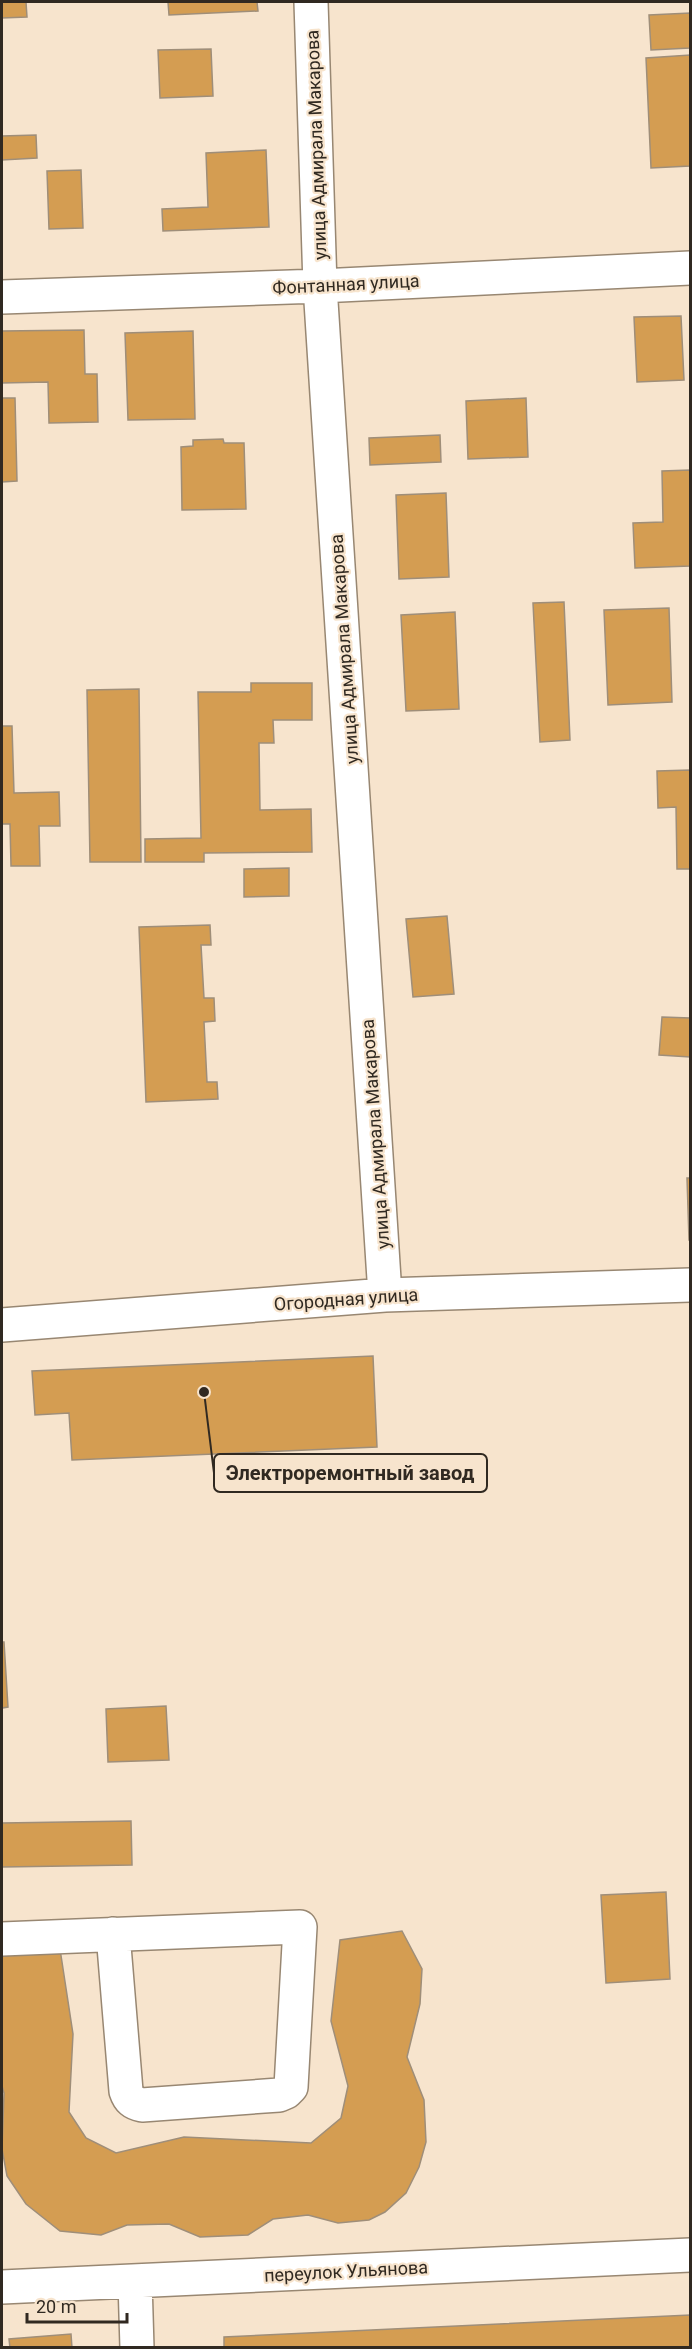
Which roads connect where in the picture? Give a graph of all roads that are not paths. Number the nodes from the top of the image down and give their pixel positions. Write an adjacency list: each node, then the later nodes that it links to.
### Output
1 (311, 2): 3 (street, улица Адмирала Макарова)
2 (690, 268): 3 (street, Фонтанная улица)
3 (320, 286): 4 (street, Фонтанная улица); 6 (street, улица Адмирала Макарова)
4 (2, 297)
5 (690, 1285): 6 (street, Огородная улица)
6 (385, 1295): 7 (street, Огородная улица)
7 (2, 1325)
8 (113, 1934): 8 (street); 9 (street)
9 (2, 1938)
10 (690, 2255): 11 (street, переулок Ульянова)
11 (135, 2281): 12 (street, переулок Ульянова); 13 (street)
12 (2, 2287)
13 (137, 2348)

